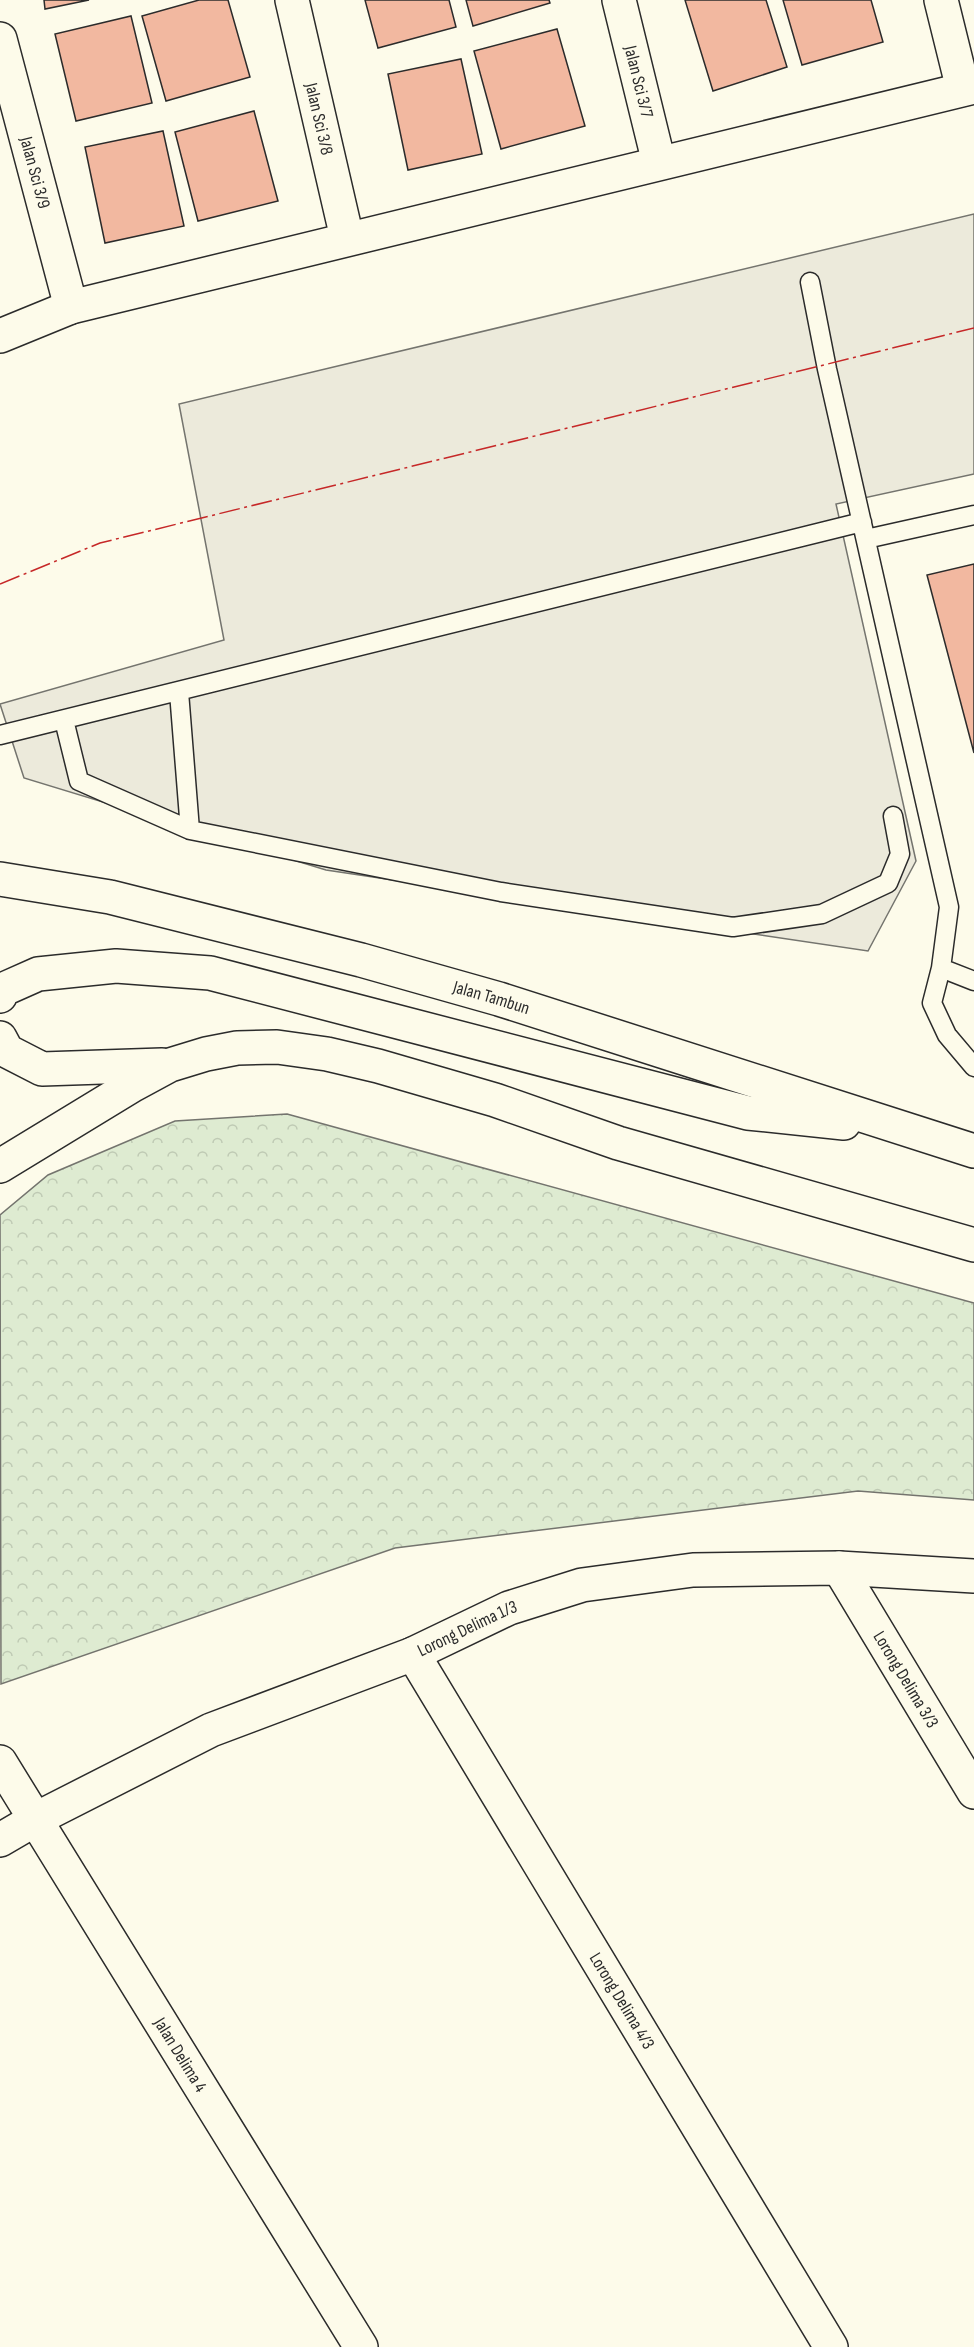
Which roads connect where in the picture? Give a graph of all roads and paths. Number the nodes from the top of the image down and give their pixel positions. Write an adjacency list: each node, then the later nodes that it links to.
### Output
1 (292, 0): 7 (street, Jalan Sci 3/8)
2 (619, 0): 6 (street, Jalan Sci 3/7)
3 (941, 0): 5 (street)
4 (0, 39): 9 (street, Jalan Sci 3/9)
5 (968, 88): 6 (street)
6 (658, 163): 7 (street)
7 (347, 238): 9 (street)
8 (810, 282): 12 (lane)
9 (71, 307): 10 (street)
10 (0, 336)
11 (974, 515): 12 (lane)
12 (864, 531): 13 (lane); 19 (lane)
13 (179, 692): 14 (lane); 17 (lane)
14 (64, 720): 15 (lane); 17 (lane)
15 (0, 735)
16 (893, 816): 17 (lane)
17 (190, 830)
18 (0, 879): 25 (street, Jalan Tambun)
19 (941, 968): 20 (lane); 24 (lane)
20 (974, 981)
21 (0, 996): 25 (street)
22 (0, 1038): 23 (street)
23 (170, 1065): 27 (street); 28 (street)
24 (974, 1067)
25 (914, 1131): 26 (street, Jalan Tambun)
26 (974, 1151)
27 (0, 1166)
28 (974, 1245)
29 (839, 1568): 30 (street, Lorong Delima 1/3); 31 (street, Lorong Delima 1/3); 33 (street, Lorong Delima 3/3)
30 (974, 1576)
31 (413, 1654): 34 (street, Lorong Delima 1/3); 37 (street, Lorong Delima 4/3)
32 (0, 1762): 34 (street, Jalan Delima 4)
33 (974, 1792)
34 (36, 1819): 35 (street, Lorong Delima 1/3); 36 (street, Jalan Delima 4)
35 (0, 1840)
36 (361, 2347)
37 (831, 2347)

